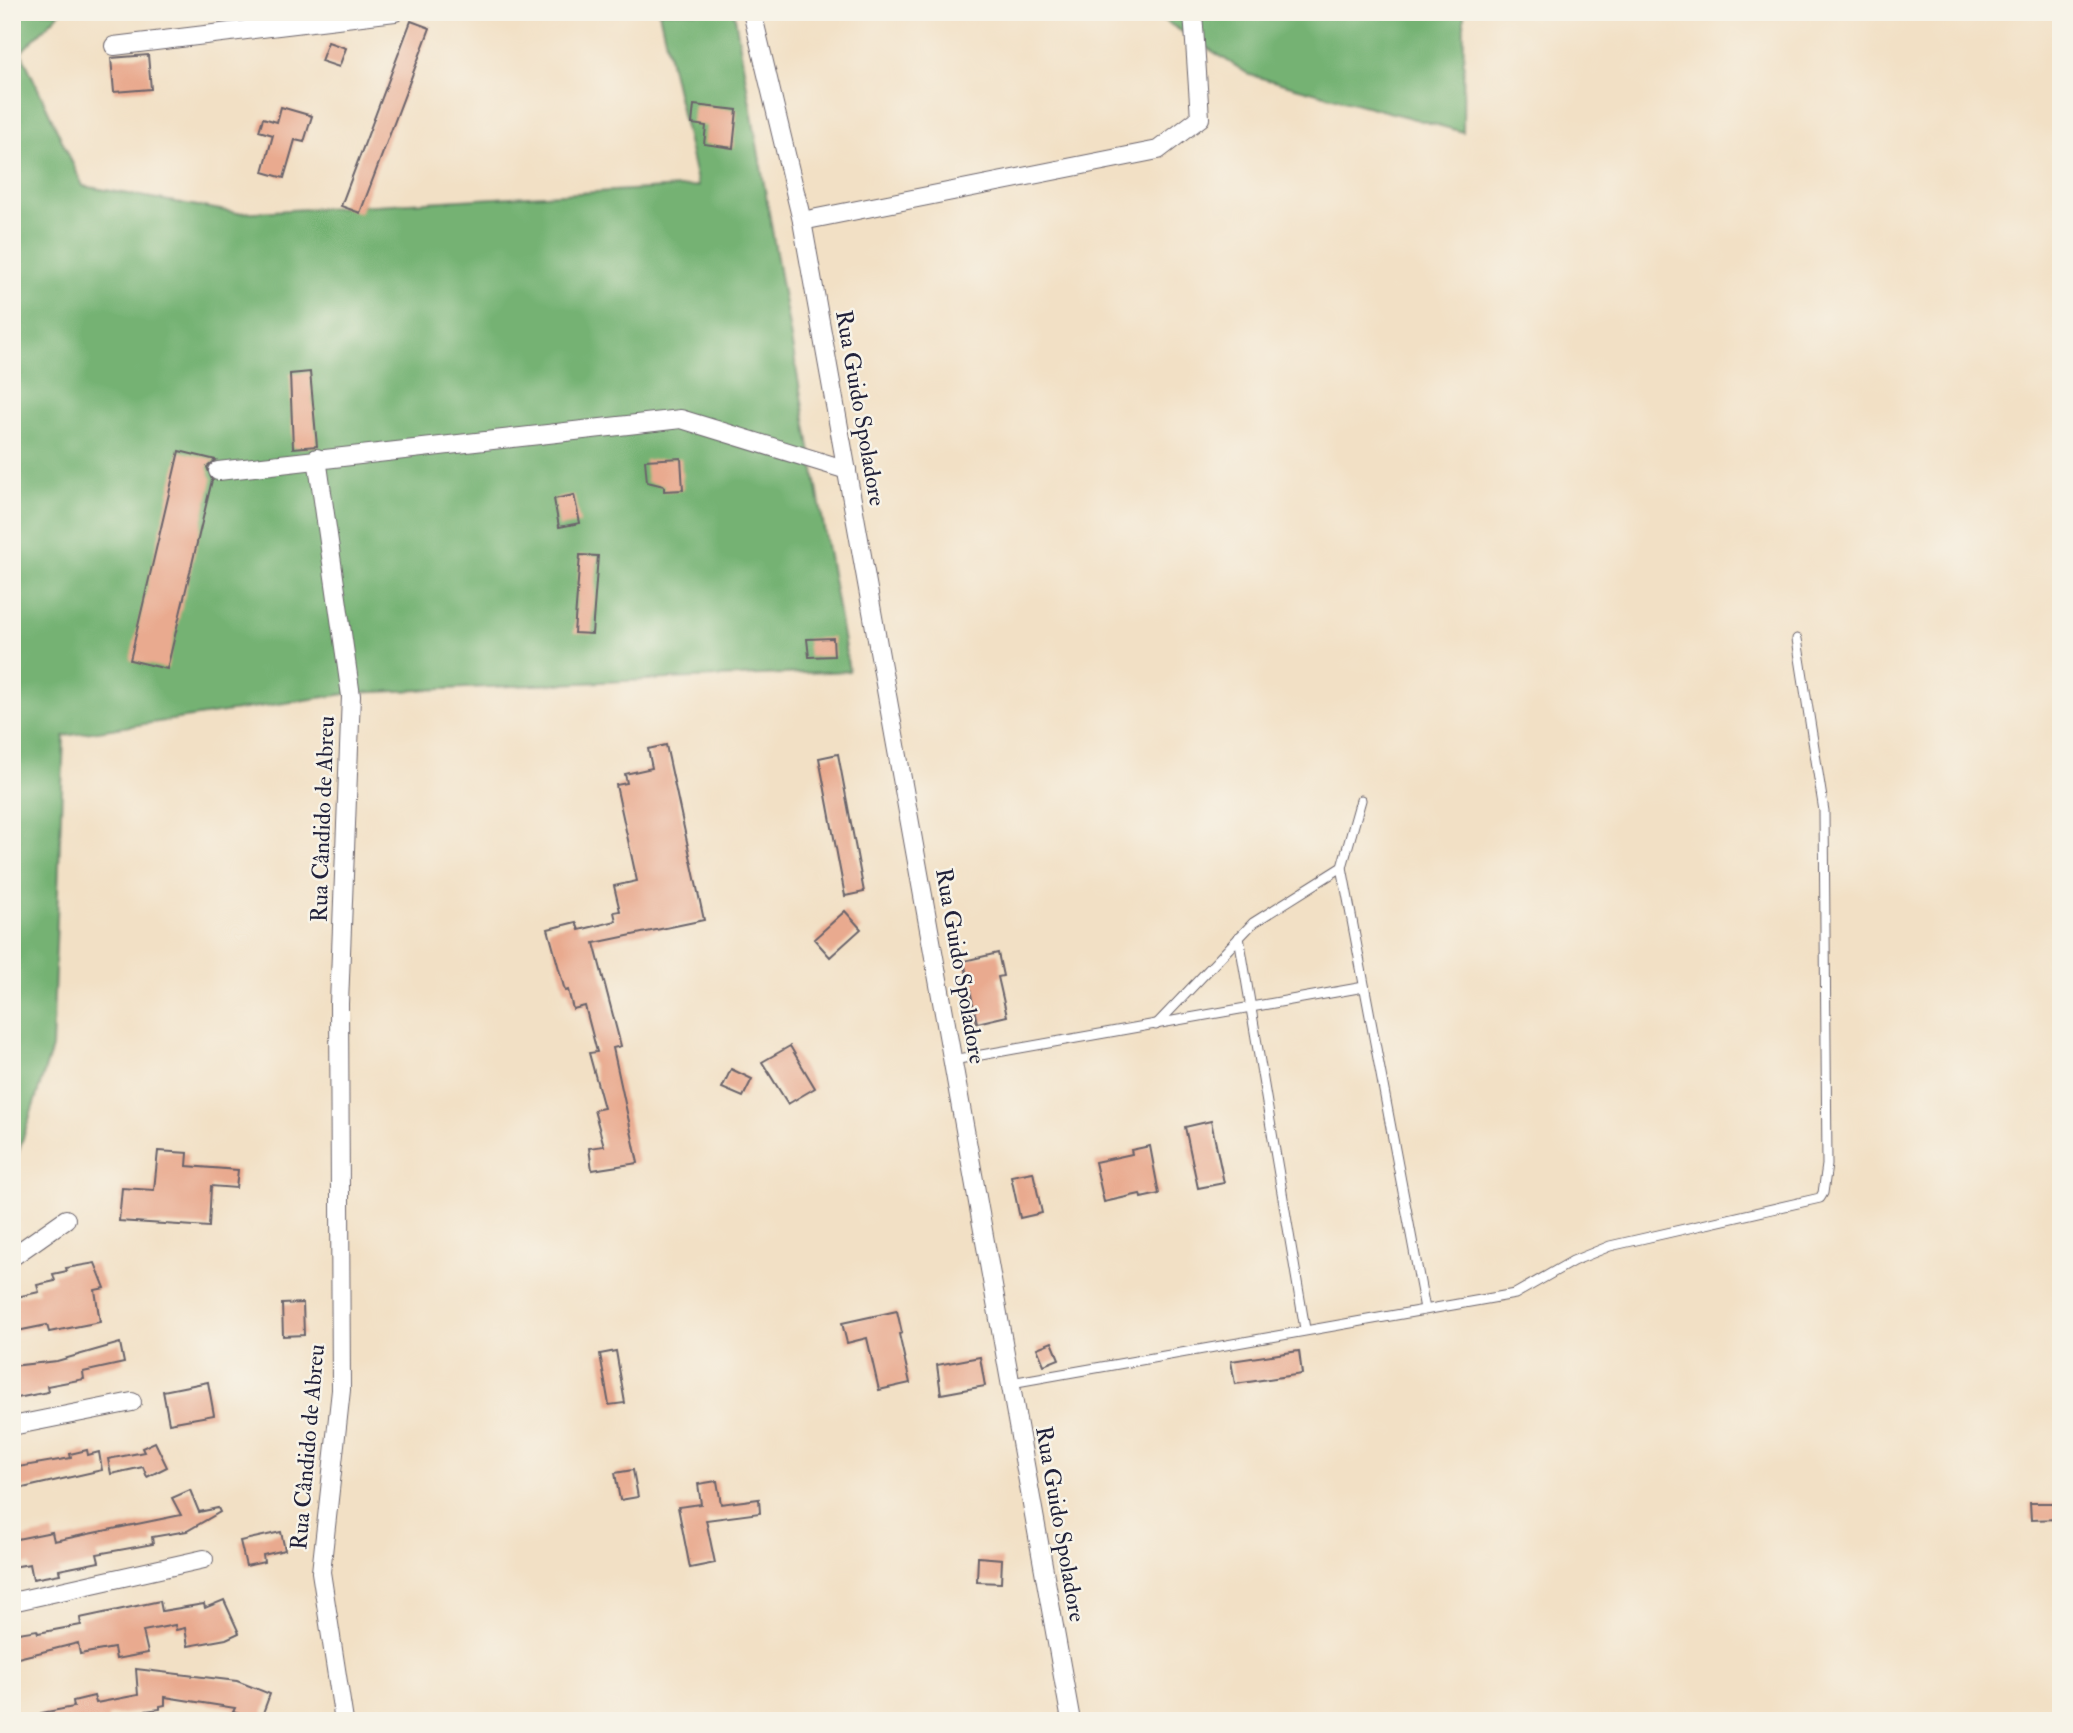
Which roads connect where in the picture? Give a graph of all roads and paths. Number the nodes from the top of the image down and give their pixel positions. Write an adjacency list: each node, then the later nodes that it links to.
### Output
1 (395, 12): 4 (street)
2 (752, 12): 5 (street, Rua Guido Spoladore)
3 (1193, 12): 5 (street)
4 (114, 46)
5 (802, 221): 7 (street, Rua Guido Spoladore)
6 (317, 458): 7 (street); 8 (street); 26 (street, Rua Cândido de Abreu)
7 (847, 470): 16 (street, Rua Guido Spoladore)
8 (218, 471)
9 (1797, 639): 19 (lane)
10 (1362, 800): 11 (lane)
11 (1342, 867): 12 (lane); 13 (lane)
12 (1239, 937): 14 (lane); 15 (lane)
13 (1364, 987): 14 (lane); 19 (lane)
14 (1251, 1008): 15 (lane); 20 (lane)
15 (1156, 1025): 16 (lane)
16 (953, 1060): 21 (street, Rua Guido Spoladore)
17 (66, 1219): 18 (street)
18 (12, 1257)
19 (1425, 1309): 20 (lane)
20 (1305, 1329): 21 (lane)
21 (1010, 1383): 27 (street, Rua Guido Spoladore)
22 (132, 1402): 23 (street)
23 (12, 1426)
24 (204, 1559): 25 (street)
25 (12, 1602)
26 (344, 1721)
27 (1071, 1721)

